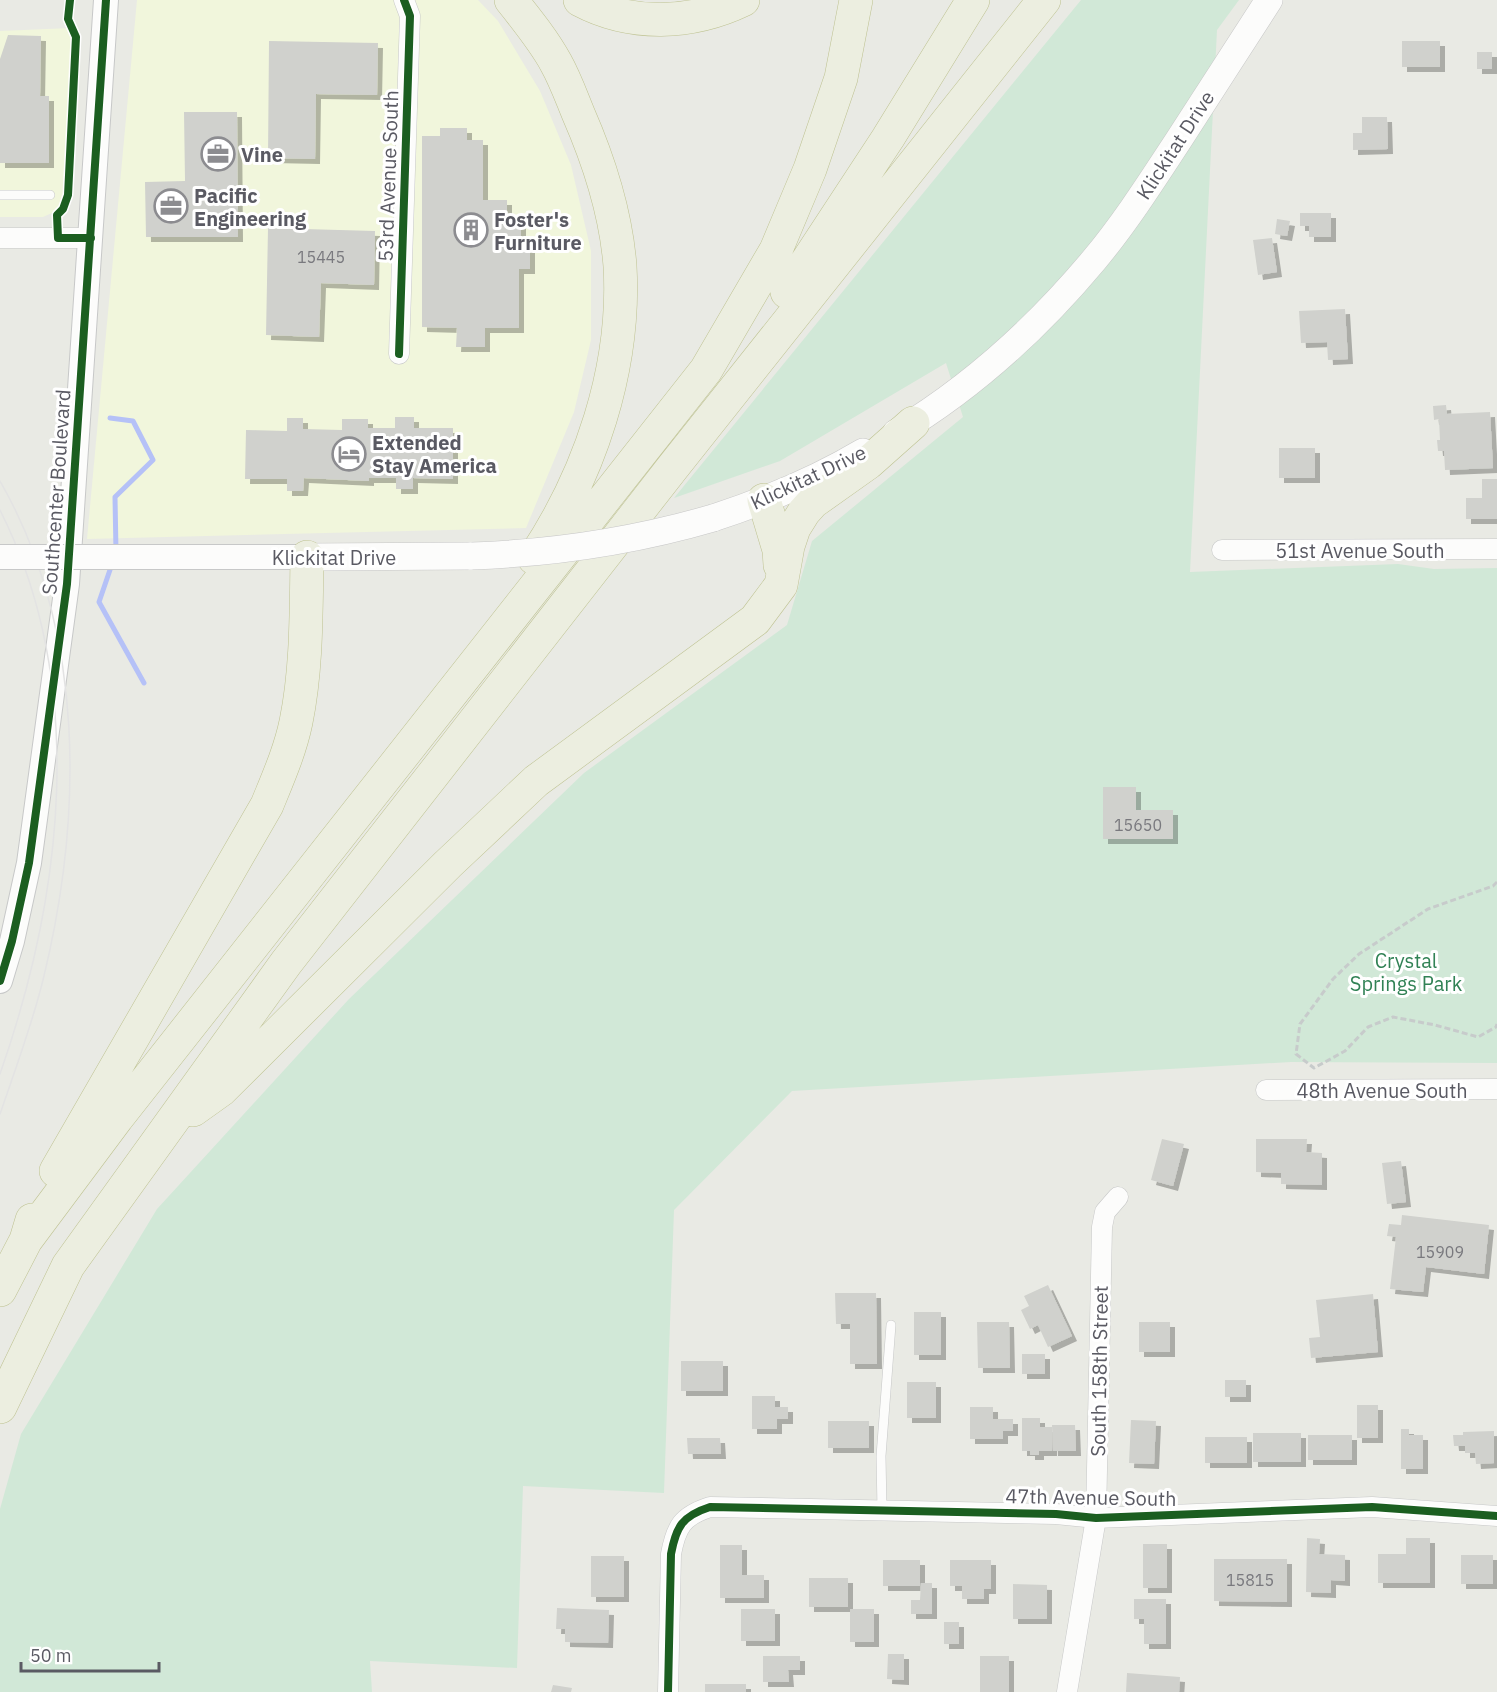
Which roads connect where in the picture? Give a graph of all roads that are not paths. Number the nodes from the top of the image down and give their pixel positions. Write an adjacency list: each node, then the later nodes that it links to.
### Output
1 (106, 0): 13 (street, Southcenter Boulevard)
2 (404, 0): 14 (street, 53rd Avenue South)
3 (511, 0): 24 (highway)
4 (580, 0): 5 (highway)
5 (743, 0)
6 (856, 0): 24 (highway)
7 (974, 0): 16 (highway)
8 (1044, 0): 16 (highway)
9 (1269, 0): 15 (main road, Klickitat Drive)
10 (0, 195): 11 (lane)
11 (50, 195)
12 (0, 237): 13 (street)
13 (91, 238): 23 (street, Southcenter Boulevard)
14 (399, 354)
15 (913, 423): 17 (main road, Klickitat Drive); 22 (highway)
16 (673, 467): 28 (highway)
17 (764, 500): 21 (main road, Klickitat Drive, bridge); 22 (highway)
18 (1497, 549): 19 (street, 51st Avenue South)
19 (1222, 550)
20 (0, 557): 21 (street, Klickitat Drive, bridge)
21 (307, 557): 30 (highway)
22 (781, 585): 28 (highway)
23 (6, 940): 25 (street, Southcenter Boulevard)
24 (254, 943): 30 (highway)
25 (0, 981)
26 (1497, 1089): 27 (street, 48th Avenue South)
27 (1266, 1090)
28 (169, 1126): 33 (highway)
29 (1118, 1197): 36 (street, South 158th Street)
30 (26, 1240): 31 (highway)
31 (0, 1290)
32 (891, 1325): 34 (lane)
33 (0, 1407)
34 (882, 1510): 36 (street, 47th Avenue South); 37 (street, 47th Avenue South)
35 (1497, 1516): 36 (street, 47th Avenue South)
36 (1096, 1518): 38 (street, South 158th Street)
37 (668, 1692)
38 (1067, 1692)

